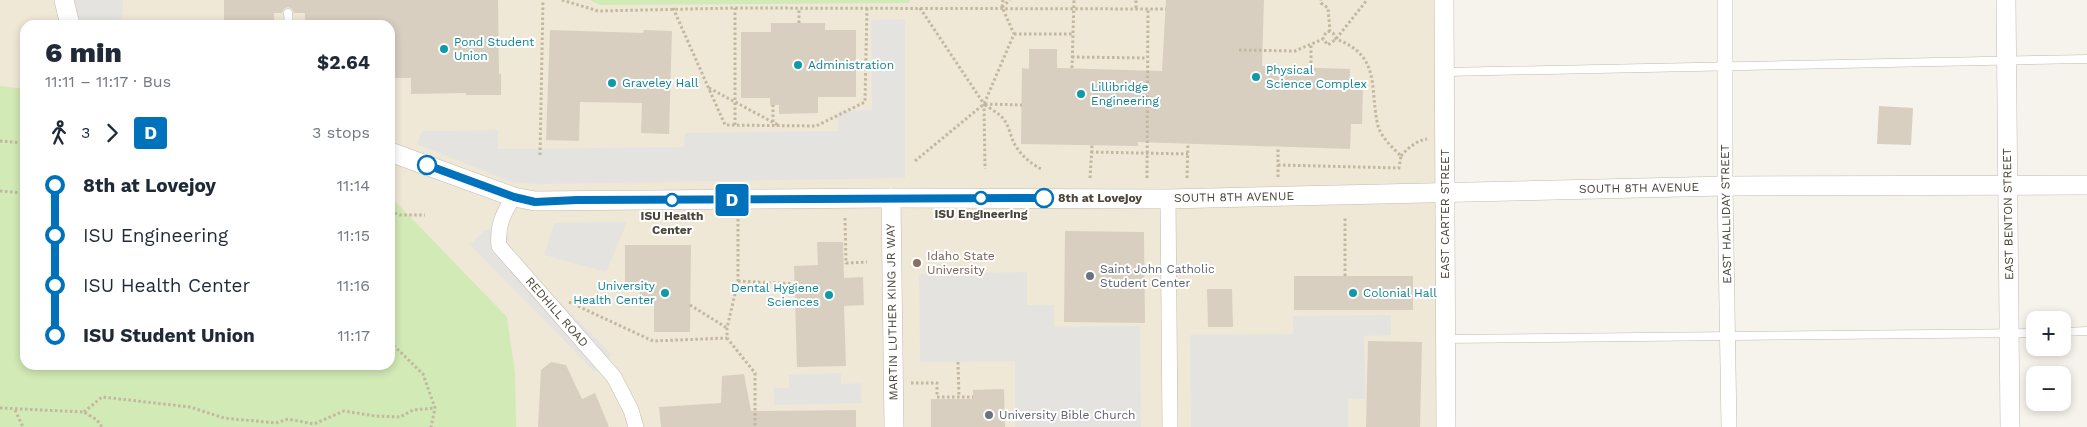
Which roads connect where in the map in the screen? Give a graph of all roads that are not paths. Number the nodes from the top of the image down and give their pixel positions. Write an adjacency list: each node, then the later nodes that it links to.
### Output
1 (64, 0): 6 (street)
2 (1444, 0): 11 (street, EAST CARTER STREET)
3 (1725, 0): 10 (street, EAST HALLIDAY STREET)
4 (2006, 0): 9 (street, EAST BENTON STREET)
5 (288, 13): 7 (lane)
6 (69, 20)
7 (288, 20)
8 (2087, 59): 9 (lane)
9 (2007, 61): 10 (lane); 13 (street, EAST BENTON STREET)
10 (1724, 67): 11 (lane); 15 (street, EAST HALLIDAY STREET)
11 (1445, 72): 16 (street, EAST CARTER STREET)
12 (395, 154): 17 (street, SOUTH 8TH AVENUE)
13 (2008, 185): 14 (street, SOUTH 8TH AVENUE); 15 (street, SOUTH 8TH AVENUE); 23 (street, EAST BENTON STREET)
14 (2087, 185)
15 (1725, 186): 16 (street, SOUTH 8TH AVENUE); 24 (street, EAST HALLIDAY STREET)
16 (1446, 193): 19 (street, SOUTH 8TH AVENUE); 25 (street, EAST CARTER STREET)
17 (514, 197): 18 (street, SOUTH 8TH AVENUE); 26 (street, REDHILL ROAD)
18 (891, 198): 19 (street, SOUTH 8TH AVENUE); 27 (street, MARTIN LUTHER KING JR WAY)
19 (1168, 199): 28 (street)
20 (2071, 332): 21 (lane)
21 (2087, 332)
22 (2026, 333): 23 (lane)
23 (2010, 334): 24 (lane); 31 (street, EAST BENTON STREET)
24 (1728, 337): 25 (lane); 30 (street, EAST HALLIDAY STREET)
25 (1444, 340): 29 (street, EAST CARTER STREET)
26 (636, 427)
27 (894, 427)
28 (1170, 427)
29 (1446, 427)
30 (1729, 427)
31 (2010, 427)

